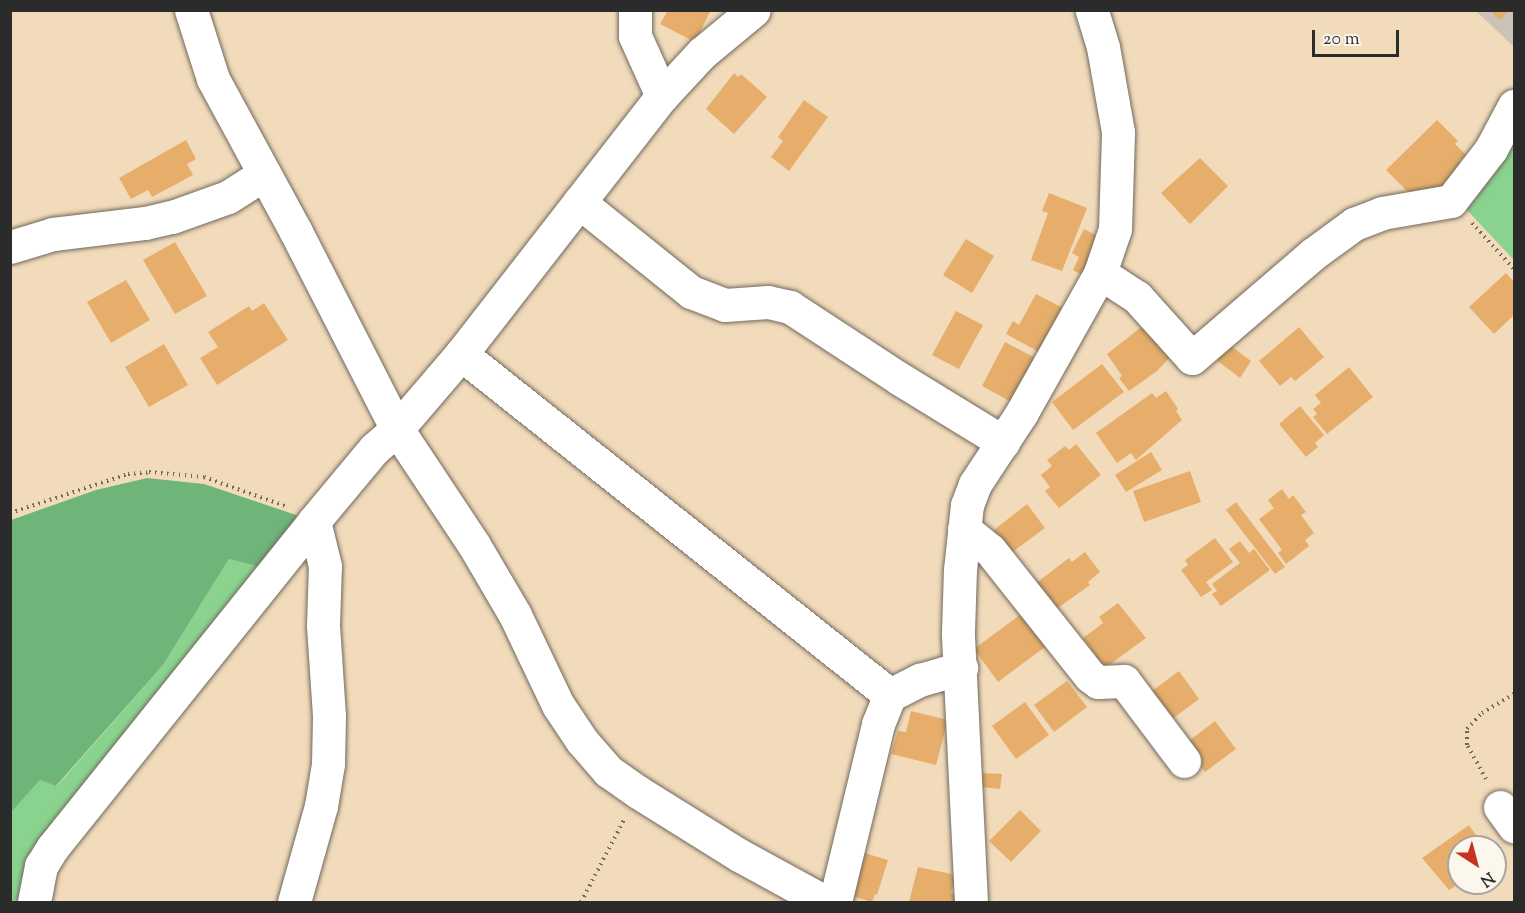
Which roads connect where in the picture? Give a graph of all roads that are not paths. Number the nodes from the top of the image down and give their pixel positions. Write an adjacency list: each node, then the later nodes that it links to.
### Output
1 (191, 10): 7 (street)
2 (635, 10): 5 (street)
3 (754, 10): 5 (street)
4 (1092, 10): 10 (street)
5 (662, 96): 8 (street)
6 (1515, 106): 10 (street)
7 (264, 174): 9 (street); 12 (street)
8 (579, 202): 11 (street); 13 (street)
9 (10, 247)
10 (1100, 273): 13 (street)
11 (461, 354): 12 (street); 17 (street)
12 (397, 429): 14 (street); 21 (street)
13 (1003, 442): 15 (street)
14 (319, 516): 19 (street); 20 (street)
15 (964, 529): 16 (street); 18 (street)
16 (961, 668): 17 (street); 23 (street)
17 (890, 694): 22 (street)
18 (1184, 761)
19 (34, 903)
20 (294, 903)
21 (825, 903)
22 (835, 903)
23 (972, 903)

